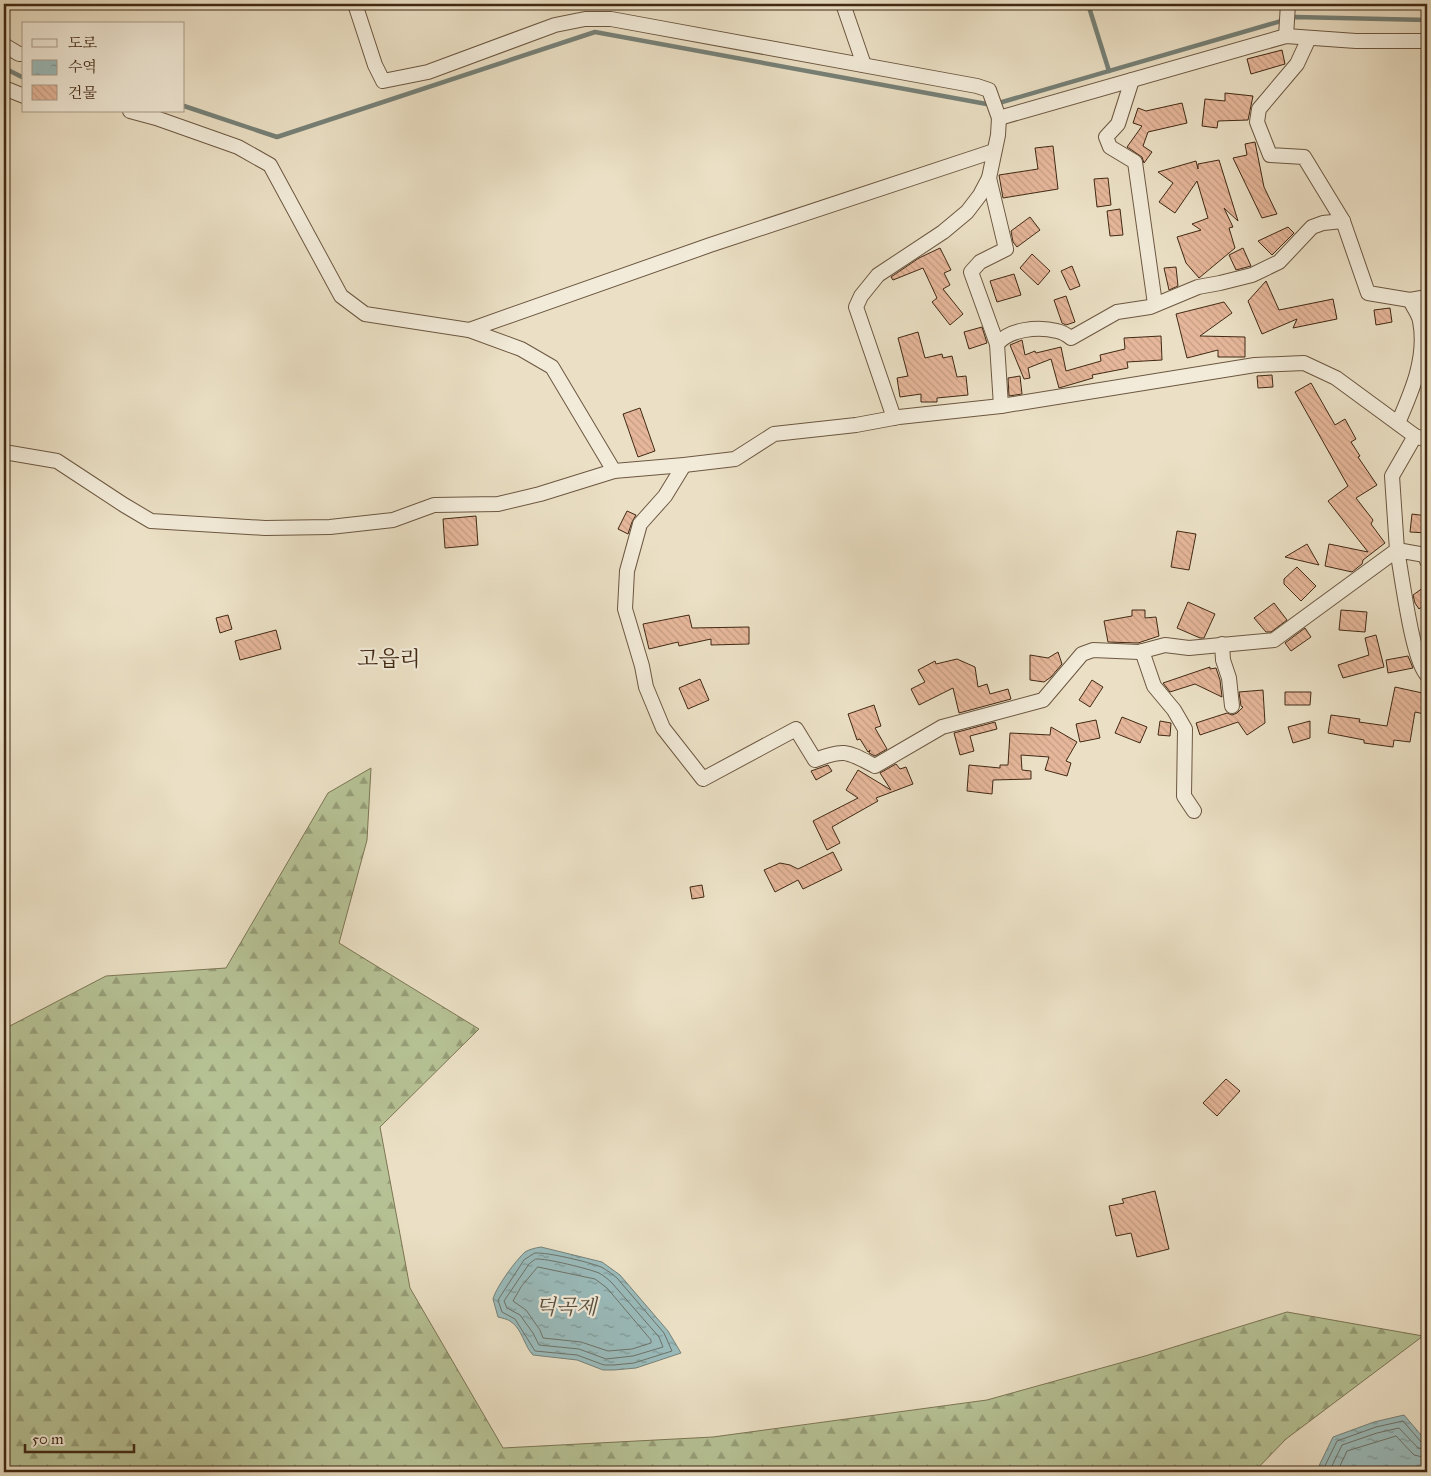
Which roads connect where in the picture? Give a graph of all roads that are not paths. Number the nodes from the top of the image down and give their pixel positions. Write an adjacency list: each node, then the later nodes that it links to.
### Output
1 (354, 4): 9 (street)
2 (843, 4): 9 (street)
3 (1288, 5): 4 (street)
4 (1286, 36): 5 (street); 10 (street)
5 (1309, 38): 6 (street); 18 (street)
6 (1427, 41)
7 (4, 45): 8 (street)
8 (22, 54)
9 (864, 65): 15 (street)
10 (1132, 80): 15 (street); 21 (street)
11 (4, 88): 12 (street)
12 (22, 95)
13 (136, 112): 14 (street)
14 (166, 117): 22 (street)
15 (999, 118): 16 (street)
16 (994, 151): 17 (street); 22 (street)
17 (989, 178): 23 (street); 25 (street)
18 (1344, 221): 20 (street); 21 (street)
19 (1427, 297): 20 (street)
20 (1410, 300): 26 (street)
21 (1155, 304): 23 (street)
22 (469, 330): 30 (street)
23 (997, 344): 24 (street)
24 (1001, 406): 25 (street); 26 (street)
25 (894, 418): 29 (street)
26 (1398, 423): 27 (street)
27 (1421, 438): 31 (street)
28 (4, 452): 30 (street)
29 (684, 465): 30 (street); 34 (street)
30 (614, 471)
31 (1397, 550): 32 (street); 33 (street); 35 (street)
32 (1427, 560)
33 (1222, 644): 34 (street); 36 (street)
34 (1142, 651): 37 (street)
35 (1427, 675)
36 (1232, 706)
37 (1194, 811)

